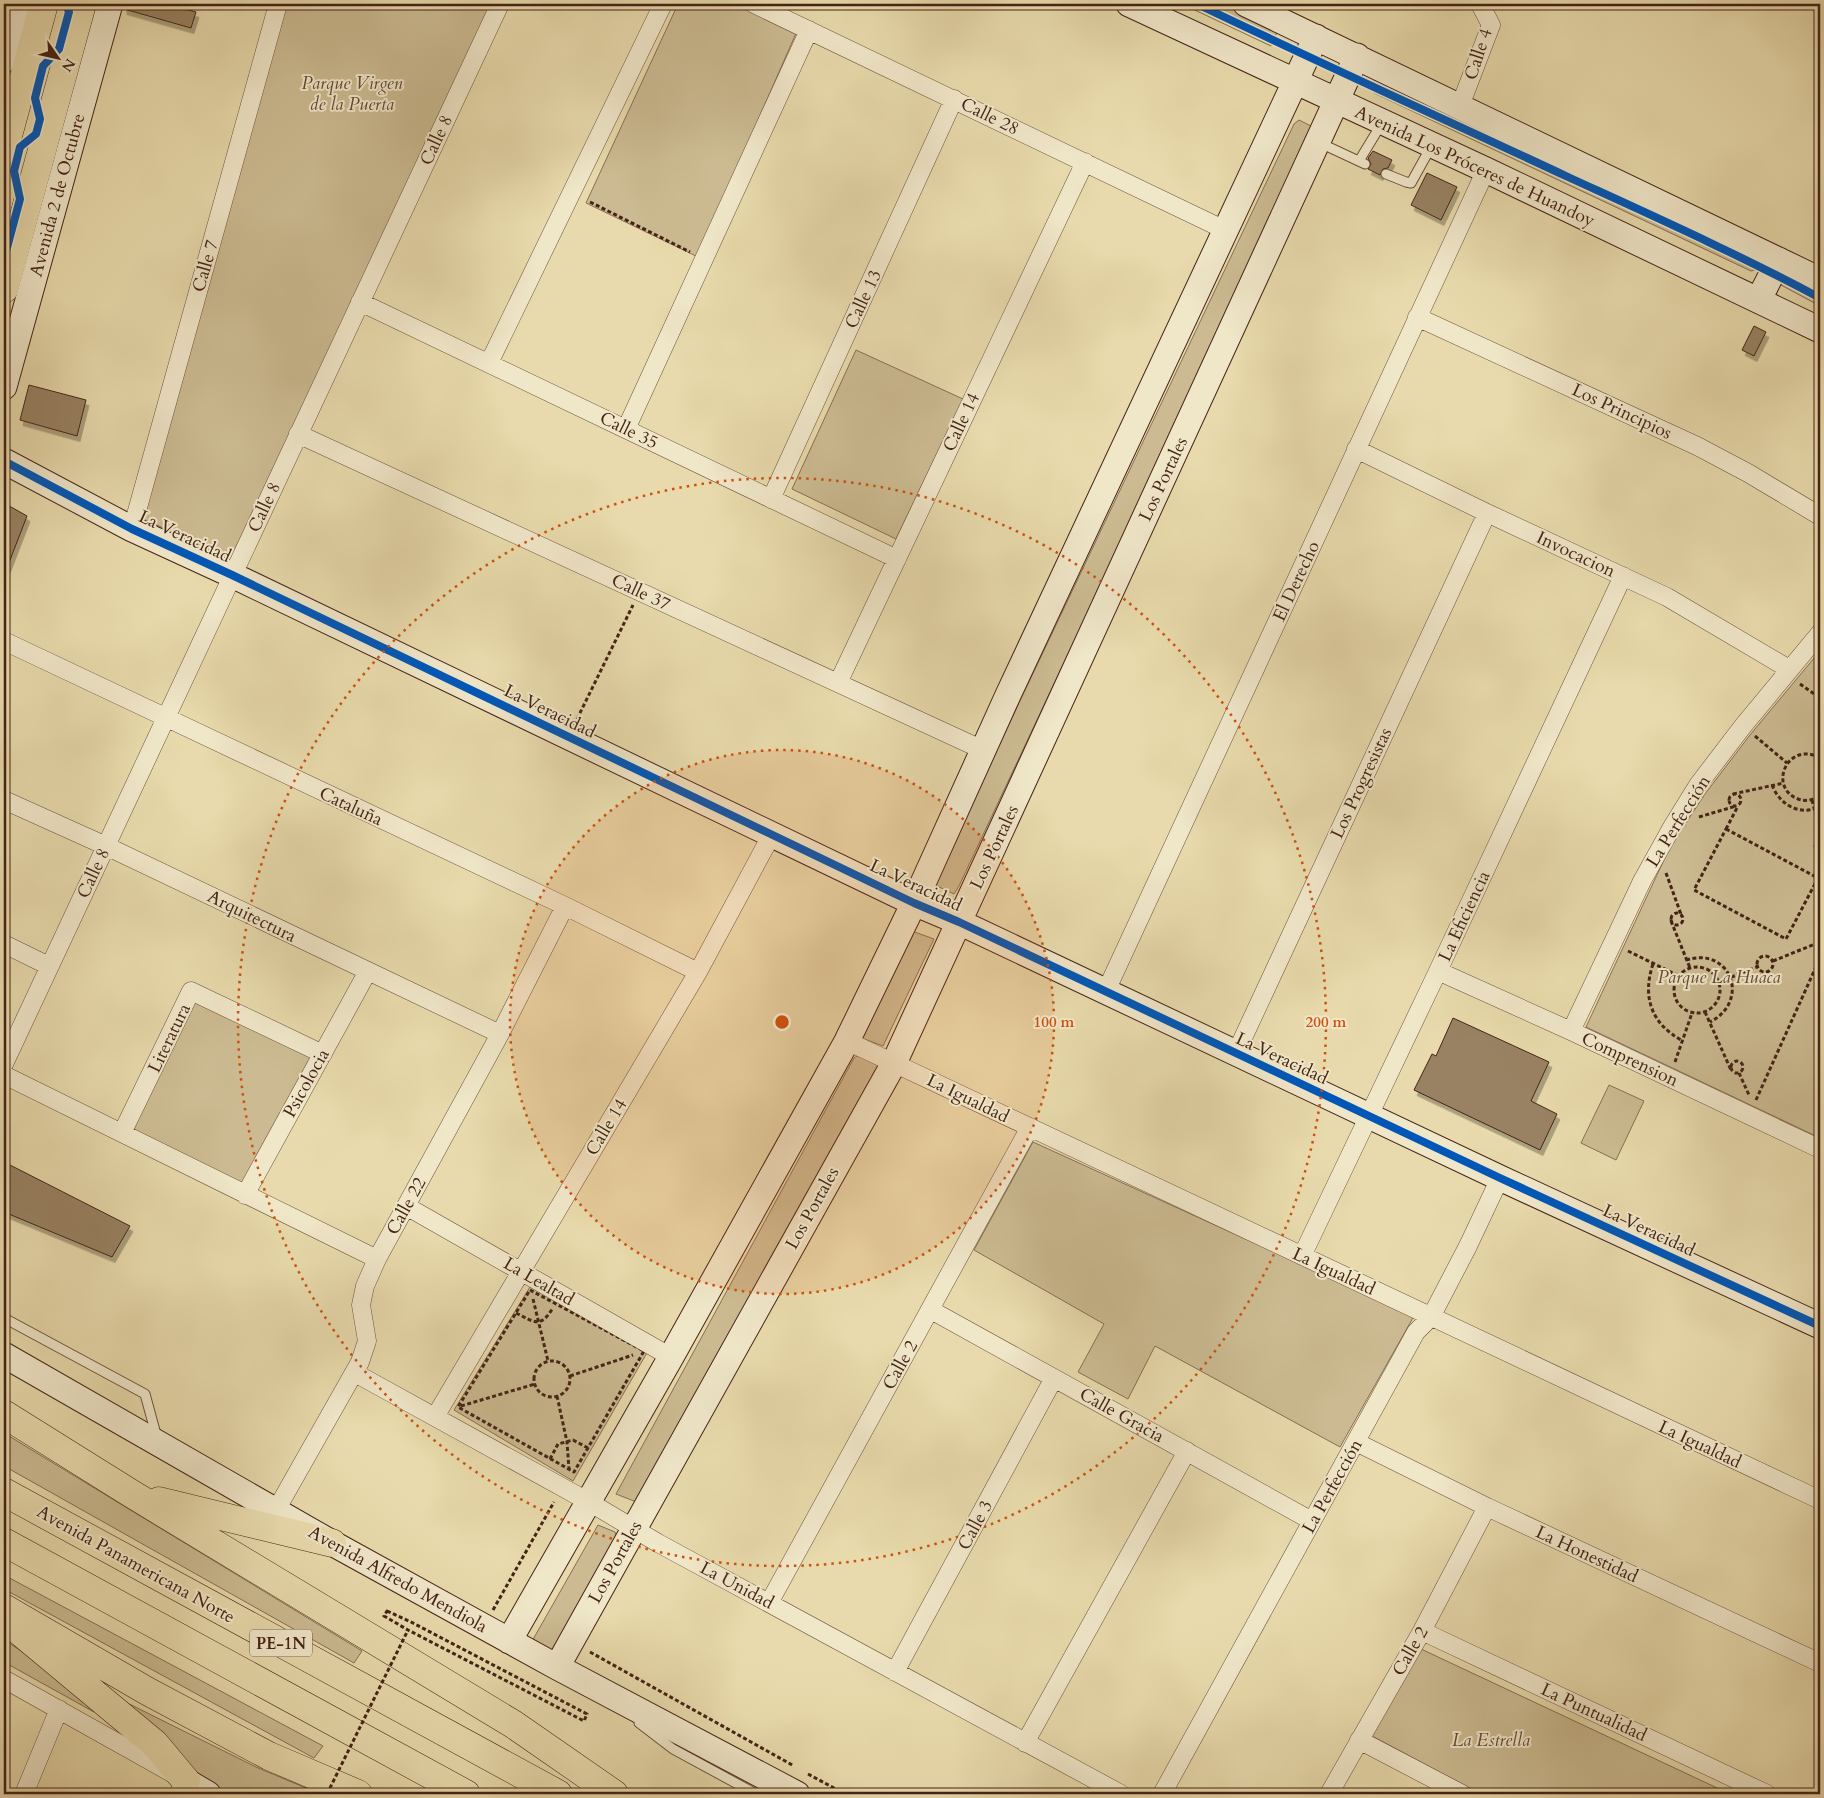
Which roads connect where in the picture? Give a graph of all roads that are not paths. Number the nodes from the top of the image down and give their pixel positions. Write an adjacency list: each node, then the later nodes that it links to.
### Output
1 (19, 4): 15 (street)
2 (44, 4): 23 (main road)
3 (82, 4): 30 (main road, Avenida 2 de Octubre)
4 (110, 4): 36 (street, Avenida 2 de Octubre)
5 (278, 4): 44 (street, Calle 7)
6 (500, 4): 32 (street, Calle 8)
7 (663, 4): 35 (street)
8 (754, 4): 12 (street, Calle 28)
9 (1129, 4): 16 (street, Avenida Los Próceres de Huandoy)
10 (1246, 4): 13 (street)
11 (1480, 4): 19 (street, Calle 4)
12 (809, 30): 17 (street, Calle 28); 37 (street)
13 (1316, 37): 14 (street); 16 (street)
14 (1357, 56): 18 (street, Los Portales); 19 (street)
15 (4, 60)
16 (1296, 82): 18 (street, Avenida Los Próceres de Huandoy); 27 (street)
17 (954, 99): 24 (street, Calle 28); 41 (street, Calle 13)
18 (1336, 102): 20 (street, Avenida Los Próceres de Huandoy); 21 (street, Los Portales)
19 (1460, 106): 28 (street)
20 (1382, 122): 21 (lane); 22 (street, Avenida Los Próceres de Huandoy)
21 (1317, 142): 59 (street, Los Portales)
22 (1432, 145): 25 (street, Avenida Los Próceres de Huandoy); 26 (lane)
23 (4, 150)
24 (1085, 162): 27 (street, Calle 28); 45 (street, Calle 14)
25 (1486, 170): 31 (street, Avenida Los Próceres de Huandoy); 33 (street, El Derecho)
26 (1386, 174)
27 (1226, 230): 53 (street)
28 (1779, 260): 29 (street); 31 (street)
29 (1820, 280)
30 (4, 289)
31 (1759, 299): 34 (street, Avenida Los Próceres de Huandoy)
32 (360, 302): 35 (street, Calle 35); 38 (street, Calle 8)
33 (1417, 317): 39 (street, El Derecho); 43 (street, Los Principios)
34 (1820, 330)
35 (489, 363): 37 (street, Calle 35)
36 (4, 387)
37 (626, 429): 41 (street, Calle 35)
38 (298, 434): 46 (street, Calle 8); 51 (street, Calle 37)
39 (1356, 449): 42 (street, Invocacion); 65 (street, El Derecho)
40 (4, 461): 44 (street, La Veracidad)
41 (771, 499): 45 (street, Calle 35)
42 (1487, 513): 47 (street, Invocacion); 69 (street, Los Progresistas)
43 (1820, 516)
44 (132, 529): 46 (street, La Veracidad)
45 (896, 559): 51 (street, Calle 14)
46 (232, 575): 52 (street, Calle 8); 55 (street, La Veracidad)
47 (1623, 576): 50 (street, Invocacion); 63 (street, La Eficiencia)
48 (1820, 632): 50 (street, La Perfección)
49 (4, 641): 52 (street, Cataluña)
50 (1794, 676): 66 (street, La Perfección)
51 (838, 683): 53 (street, Calle 37)
52 (165, 719): 56 (street, Calle 8); 58 (street, Cataluña)
53 (983, 750): 57 (street)
54 (4, 800): 56 (street, Arquitectura)
55 (772, 834): 57 (street, La Veracidad); 64 (street, Calle 14)
56 (106, 846): 61 (street, Calle 8); 62 (street, Arquitectura)
57 (914, 903): 59 (street, La Veracidad); 68 (street)
58 (565, 906): 64 (street, Cataluña); 67 (street, Calle 22)
59 (959, 922): 65 (street, La Veracidad); 71 (street, Los Portales)
60 (4, 944): 61 (street)
61 (49, 966): 72 (street, Calle 8)
62 (368, 971): 67 (street, Arquitectura); 70 (street, Psicolocia)
63 (1438, 971): 66 (street, Comprension); 74 (street, La Eficiencia)
64 (698, 972): 83 (street, Calle 14)
65 (1106, 991): 69 (street, La Veracidad)
66 (1571, 1031): 77 (street, Comprension)
67 (500, 1034): 80 (street, Calle 22)
68 (847, 1041): 71 (street, La Igualdad); 89 (street)
69 (1236, 1053): 74 (street, La Veracidad)
70 (323, 1054): 76 (street, Literatura); 79 (street, Psicolocia)
71 (894, 1063): 75 (street, La Igualdad); 104 (street, Los Portales)
72 (4, 1064)
73 (4, 1075): 76 (street)
74 (1369, 1116): 78 (street, La Veracidad); 81 (street, La Eficiencia)
75 (1030, 1127): 81 (street, La Igualdad); 84 (street, Calle 2)
76 (122, 1133): 79 (street)
77 (1820, 1149)
78 (1500, 1178): 85 (street, La Perfección); 87 (street, La Veracidad)
79 (244, 1195): 82 (street)
80 (406, 1206): 82 (street, Calle 22); 83 (street, La Lealtad)
81 (1302, 1256): 85 (street, La Igualdad)
82 (377, 1259): 90 (street, Calle 22)
83 (520, 1270): 89 (street, La Lealtad); 93 (street, Calle 14)
84 (931, 1310): 91 (street, Calle Gracia); 107 (street, Calle 2)
85 (1431, 1317): 94 (street, La Perfección); 99 (street, La Igualdad)
86 (4, 1318): 95 (lane)
87 (1820, 1326)
88 (4, 1354): 95 (street, Avenida Alfredo Mendiola)
89 (671, 1357): 100 (street)
90 (355, 1373): 93 (street, La Unidad); 102 (street, Calle 22)
91 (1054, 1378): 96 (street, Calle Gracia); 114 (street, Calle 3)
92 (4, 1414): 98 (main road)
93 (435, 1416): 100 (street, La Unidad)
94 (1356, 1442): 101 (street, La Honestidad); 103 (street, La Perfección)
95 (159, 1443): 102 (street, Avenida Alfredo Mendiola)
96 (1187, 1451): 103 (street, Calle Gracia); 119 (street)
97 (4, 1492): 124 (main road, Avenida Panamericana Norte / PE-1N)
98 (132, 1494): 106 (main road); 125 (main road)
99 (1820, 1500)
100 (589, 1502): 104 (street, La Unidad); 111 (street)
101 (1487, 1507): 110 (street, Calle 2); 112 (street, La Honestidad)
102 (276, 1512): 106 (street, Avenida Alfredo Mendiola)
103 (1312, 1521): 129 (street, La Perfección)
104 (633, 1529): 107 (street, La Unidad); 113 (street, Los Portales)
105 (4, 1542): 123 (main road, PE-1N)
106 (332, 1543): 111 (street, Avenida Alfredo Mendiola)
107 (769, 1603): 114 (street, La Unidad)
108 (4, 1608): 122 (main road)
109 (4, 1618): 120 (main road)
110 (1422, 1631): 118 (street, Calle 2); 132 (street, La Puntualidad)
111 (509, 1640): 113 (street, Avenida Alfredo Mendiola)
112 (1820, 1663)
113 (557, 1668): 116 (street, Avenida Alfredo Mendiola)
114 (895, 1672): 119 (street, La Unidad)
115 (4, 1679): 117 (street)
116 (591, 1685): 126 (lane); 127 (street, Avenida Alfredo Mendiola)
117 (59, 1709): 120 (street); 121 (street)
118 (1359, 1740): 130 (street, Calle 2); 131 (street)
119 (1025, 1743): 128 (street, La Unidad)
120 (191, 1790)
121 (24, 1794)
122 (358, 1794)
123 (466, 1794)
124 (558, 1794)
125 (614, 1794)
126 (756, 1794)
127 (797, 1794)
128 (1121, 1794)
129 (1162, 1794)
130 (1329, 1794)
131 (1462, 1794)
132 (1767, 1794)

